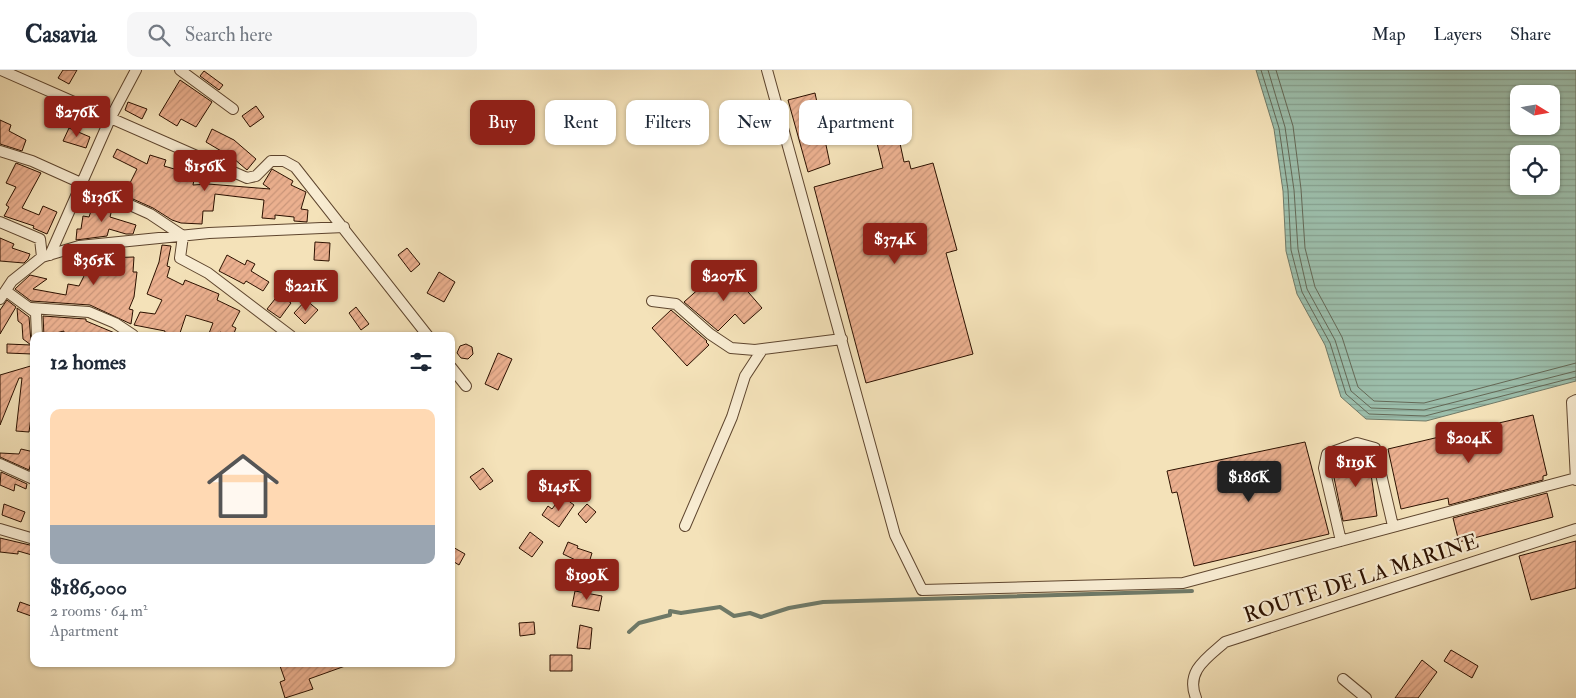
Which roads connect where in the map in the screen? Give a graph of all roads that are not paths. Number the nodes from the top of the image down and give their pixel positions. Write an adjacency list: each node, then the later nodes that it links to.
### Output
1 (1, 70): 6 (street)
2 (136, 70): 6 (street)
3 (180, 70): 5 (street)
4 (767, 70): 20 (street)
5 (233, 109)
6 (110, 118): 8 (street); 10 (street)
7 (0, 151): 8 (street)
8 (81, 185): 11 (street); 12 (street)
9 (0, 222): 12 (street)
10 (344, 226): 11 (street); 19 (street)
11 (183, 236): 12 (street); 18 (street)
12 (46, 256): 13 (street)
13 (3, 295): 15 (street)
14 (652, 301): 21 (street)
15 (31, 308): 16 (street); 17 (street)
16 (37, 332)
17 (128, 332)
18 (286, 332)
19 (425, 332)
20 (842, 339): 21 (street); 33 (street)
21 (762, 350): 28 (street)
22 (455, 372): 23 (street)
23 (466, 386)
24 (1574, 401): 27 (street)
25 (0, 464): 26 (street)
26 (30, 478)
27 (1576, 479): 29 (street)
28 (685, 526)
29 (1394, 526): 33 (street); 33 (street)
30 (0, 529): 32 (street)
31 (1576, 529): 35 (street, ROUTE DE LA MARINE)
32 (30, 538)
33 (1341, 540)
34 (1343, 679): 36 (street)
35 (1196, 698)
36 (1366, 698)

